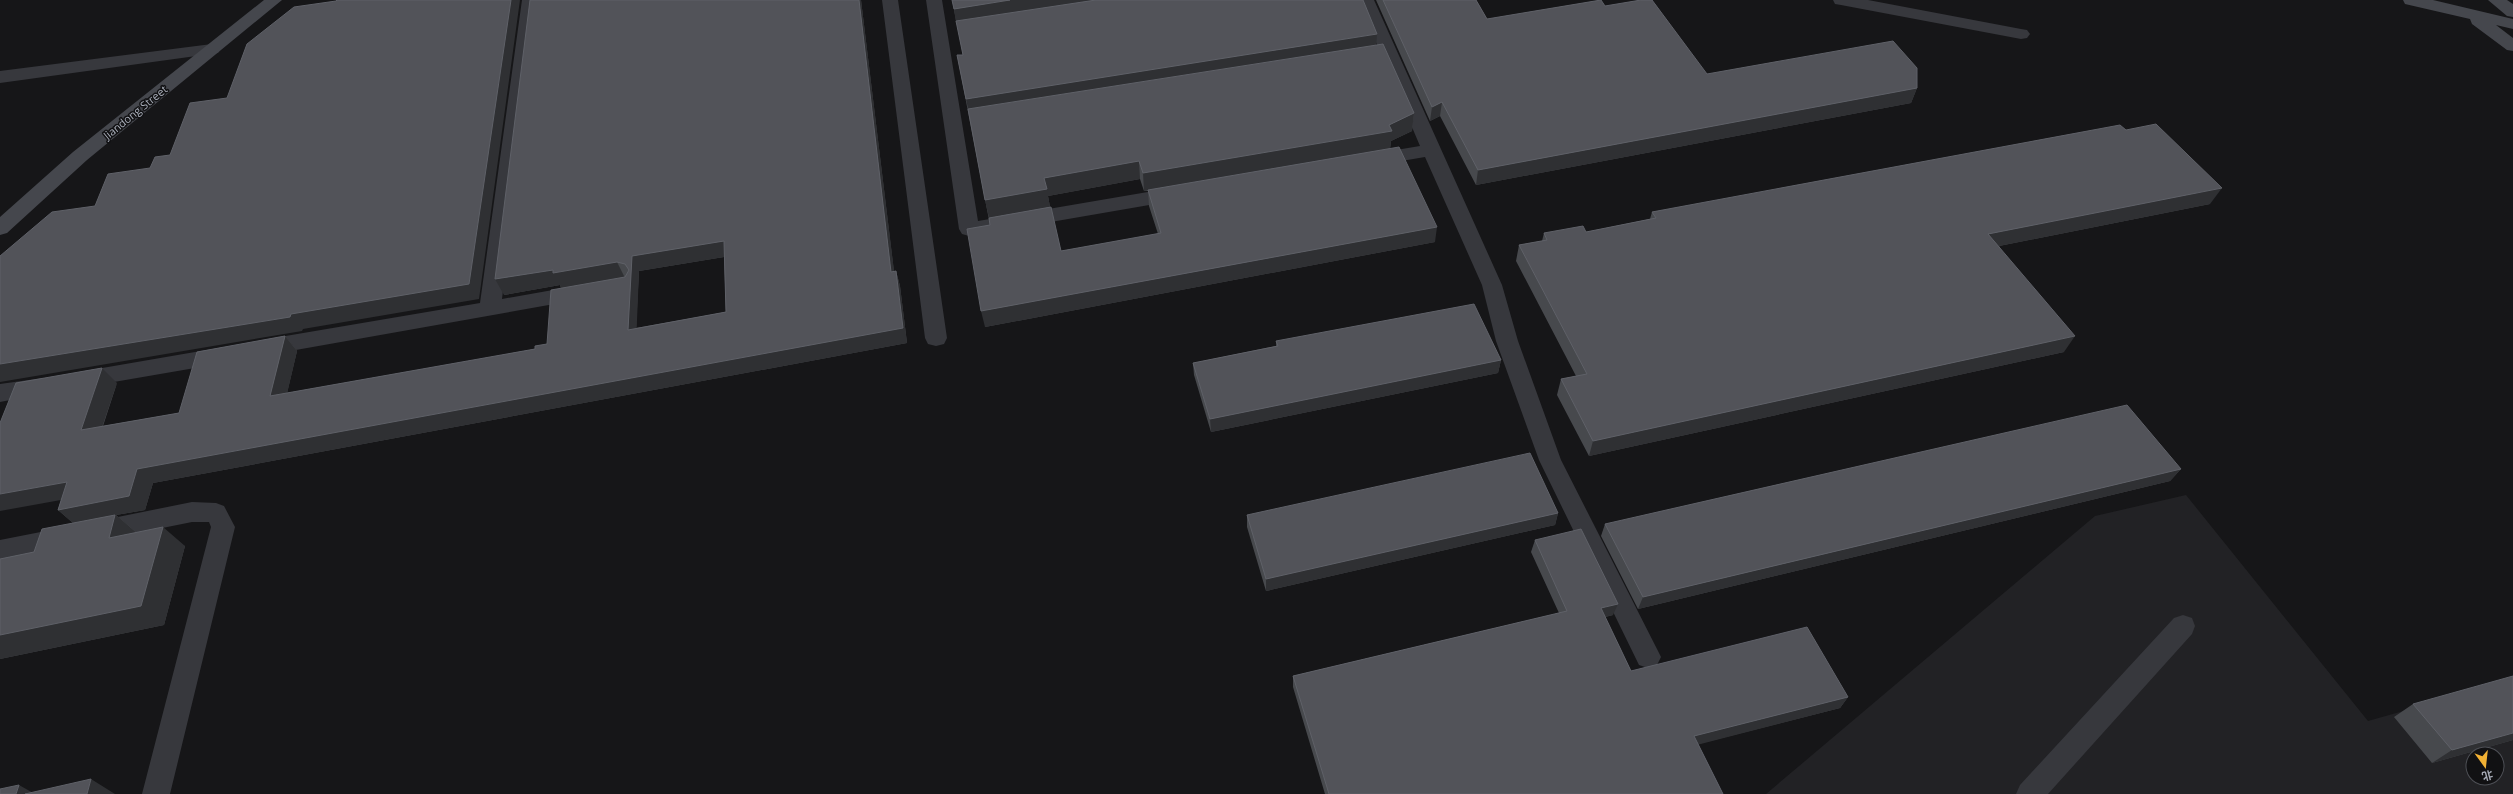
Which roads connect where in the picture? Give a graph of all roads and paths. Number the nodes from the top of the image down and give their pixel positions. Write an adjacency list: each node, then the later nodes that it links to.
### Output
1 (274, 0): 15 (street, Jiandong Street)
2 (530, 0): 22 (street)
3 (890, 0): 23 (street)
4 (934, 0): 19 (street)
5 (1366, 0): 17 (street)
6 (1841, 0): 13 (street)
7 (2411, 0): 11 (street)
8 (2451, 0): 11 (street)
9 (2496, 0): 10 (street)
10 (2513, 12)
11 (2469, 14): 12 (street); 14 (street)
12 (2513, 24)
13 (2021, 34)
14 (2513, 46)
15 (212, 50): 16 (street); 20 (street, Jiandong Street)
16 (0, 78)
17 (1431, 150): 18 (street); 27 (street)
18 (1353, 164)
19 (1196, 190)
20 (0, 228)
21 (603, 290): 22 (street)
22 (490, 309): 24 (street)
23 (936, 338)
24 (0, 393)
25 (0, 550): 28 (street)
26 (2183, 626): 29 (street)
27 (1648, 657)
28 (156, 794)
29 (2030, 794)

